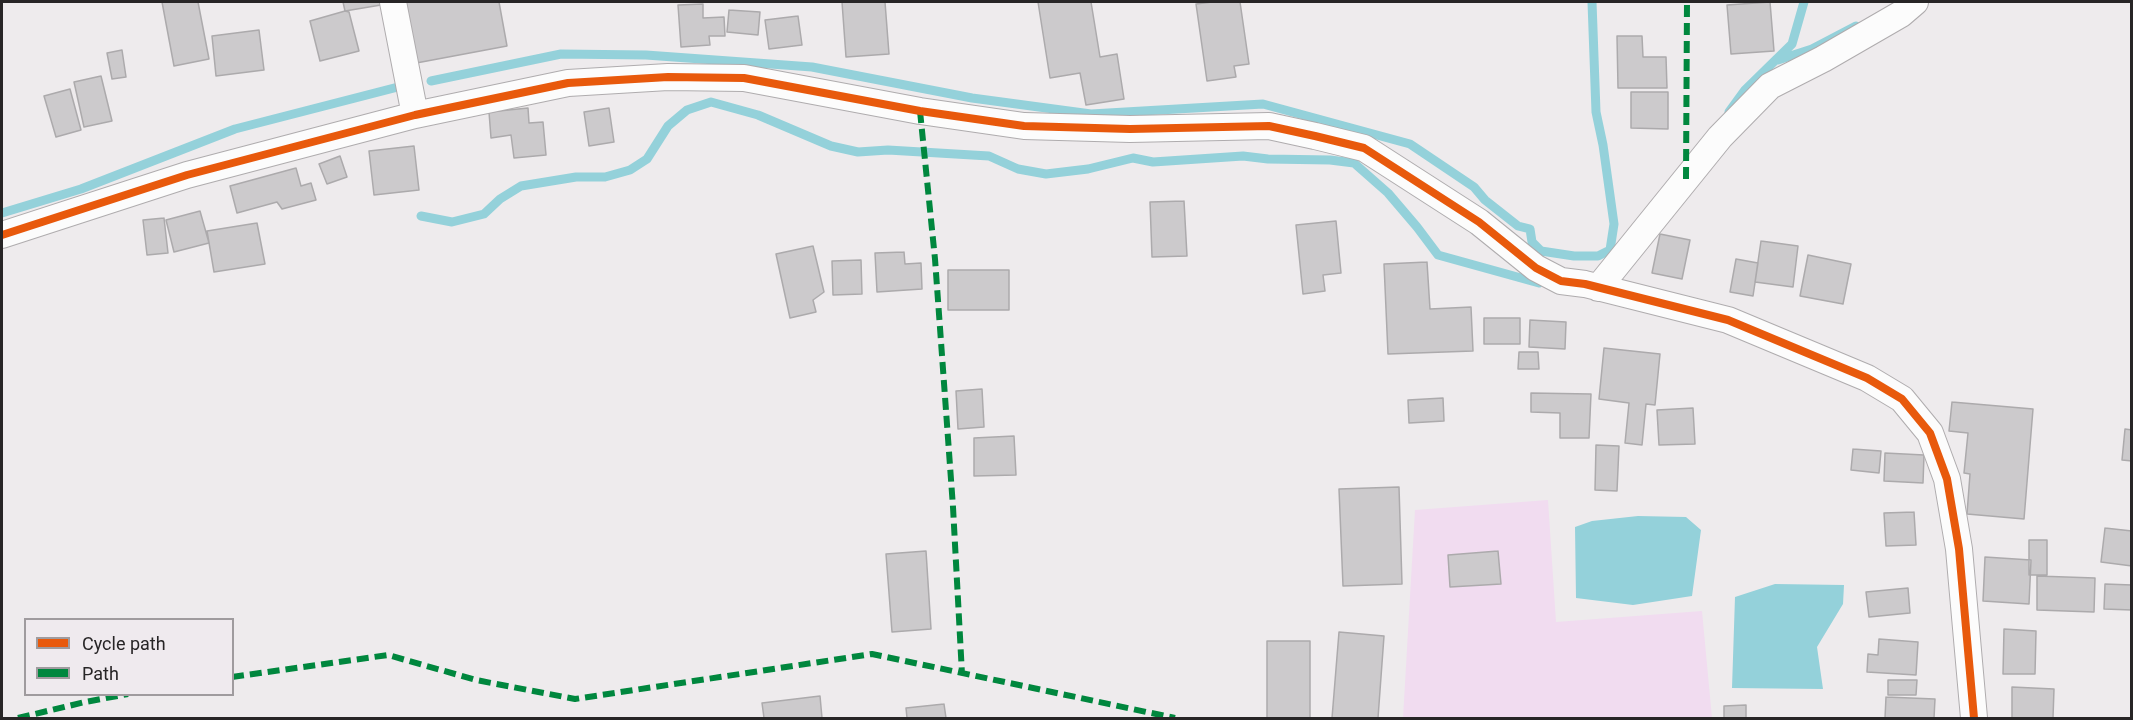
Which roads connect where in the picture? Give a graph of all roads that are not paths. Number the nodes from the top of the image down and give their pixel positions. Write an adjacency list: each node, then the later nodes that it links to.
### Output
1 (393, 2): 3 (street)
2 (1915, 2): 5 (street)
3 (415, 115): 4 (street); 5 (street)
4 (2, 235)
5 (1598, 288): 6 (street)
6 (1974, 718)

